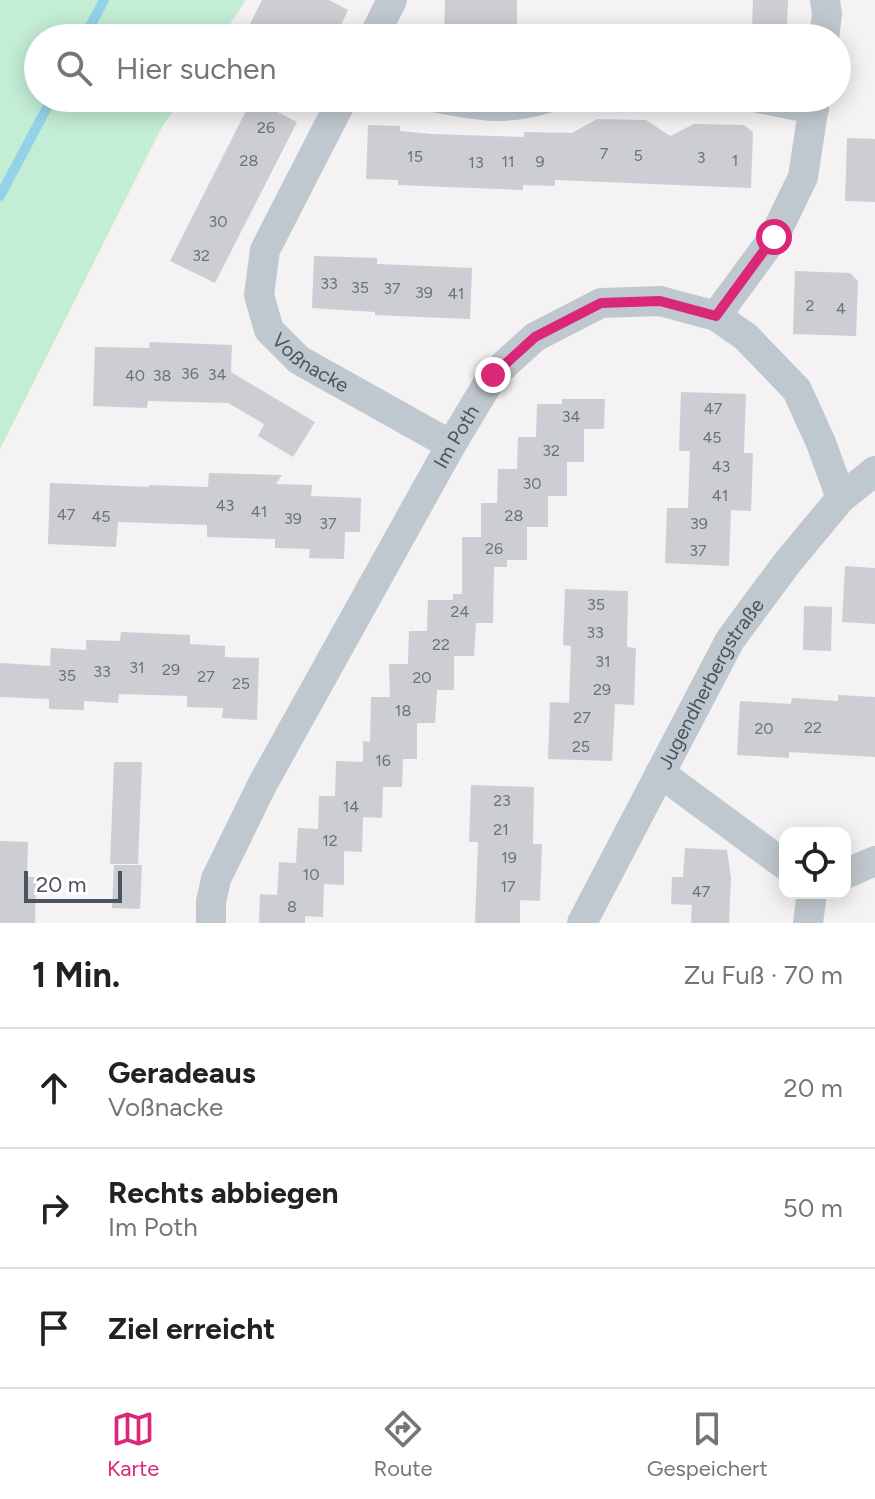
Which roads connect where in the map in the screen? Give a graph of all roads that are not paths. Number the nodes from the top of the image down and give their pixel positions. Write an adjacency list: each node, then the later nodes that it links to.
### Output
1 (392, 0): 3 (street)
2 (825, 0): 4 (street)
3 (380, 24)
4 (826, 24)
5 (336, 112): 8 (street, Voßnacke)
6 (814, 112): 7 (street)
7 (716, 316): 8 (street, Im Poth); 10 (street, Im Poth)
8 (451, 445): 16 (street, Im Poth)
9 (875, 471): 10 (street, Jugendherbergstraße)
10 (841, 498): 11 (street, Jugendherbergstraße)
11 (660, 773): 12 (street); 17 (street, Jugendherbergstraße)
12 (779, 861)
13 (875, 861): 14 (street)
14 (851, 871)
15 (811, 899): 18 (street)
16 (211, 923)
17 (582, 923)
18 (808, 923)

